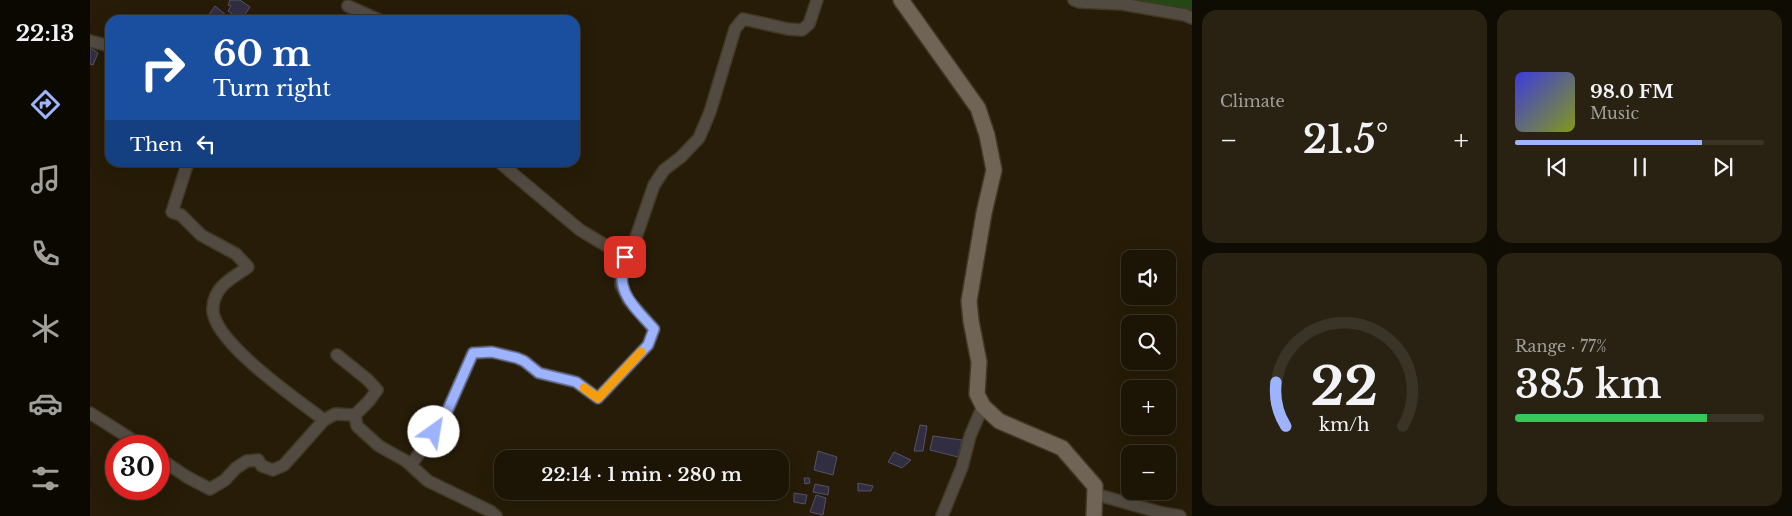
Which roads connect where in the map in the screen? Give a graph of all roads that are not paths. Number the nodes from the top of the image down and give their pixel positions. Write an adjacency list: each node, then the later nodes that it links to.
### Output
1 (817, 0): 11 (street)
2 (900, 0): 13 (street)
3 (1074, 0): 6 (street)
4 (348, 6): 5 (street)
5 (368, 15)
6 (1192, 18)
7 (90, 41): 8 (street)
8 (105, 45)
9 (186, 167): 16 (street)
10 (505, 167): 11 (street)
11 (625, 257): 19 (street)
12 (337, 355): 15 (street)
13 (983, 406): 20 (street); 22 (street)
14 (90, 413): 17 (street)
15 (355, 415): 16 (street); 19 (street)
16 (324, 420): 18 (street)
17 (125, 435)
18 (170, 465)
19 (411, 466): 21 (street)
20 (1095, 494): 23 (street); 24 (street)
21 (496, 516)
22 (942, 516)
23 (1094, 516)
24 (1180, 516)

